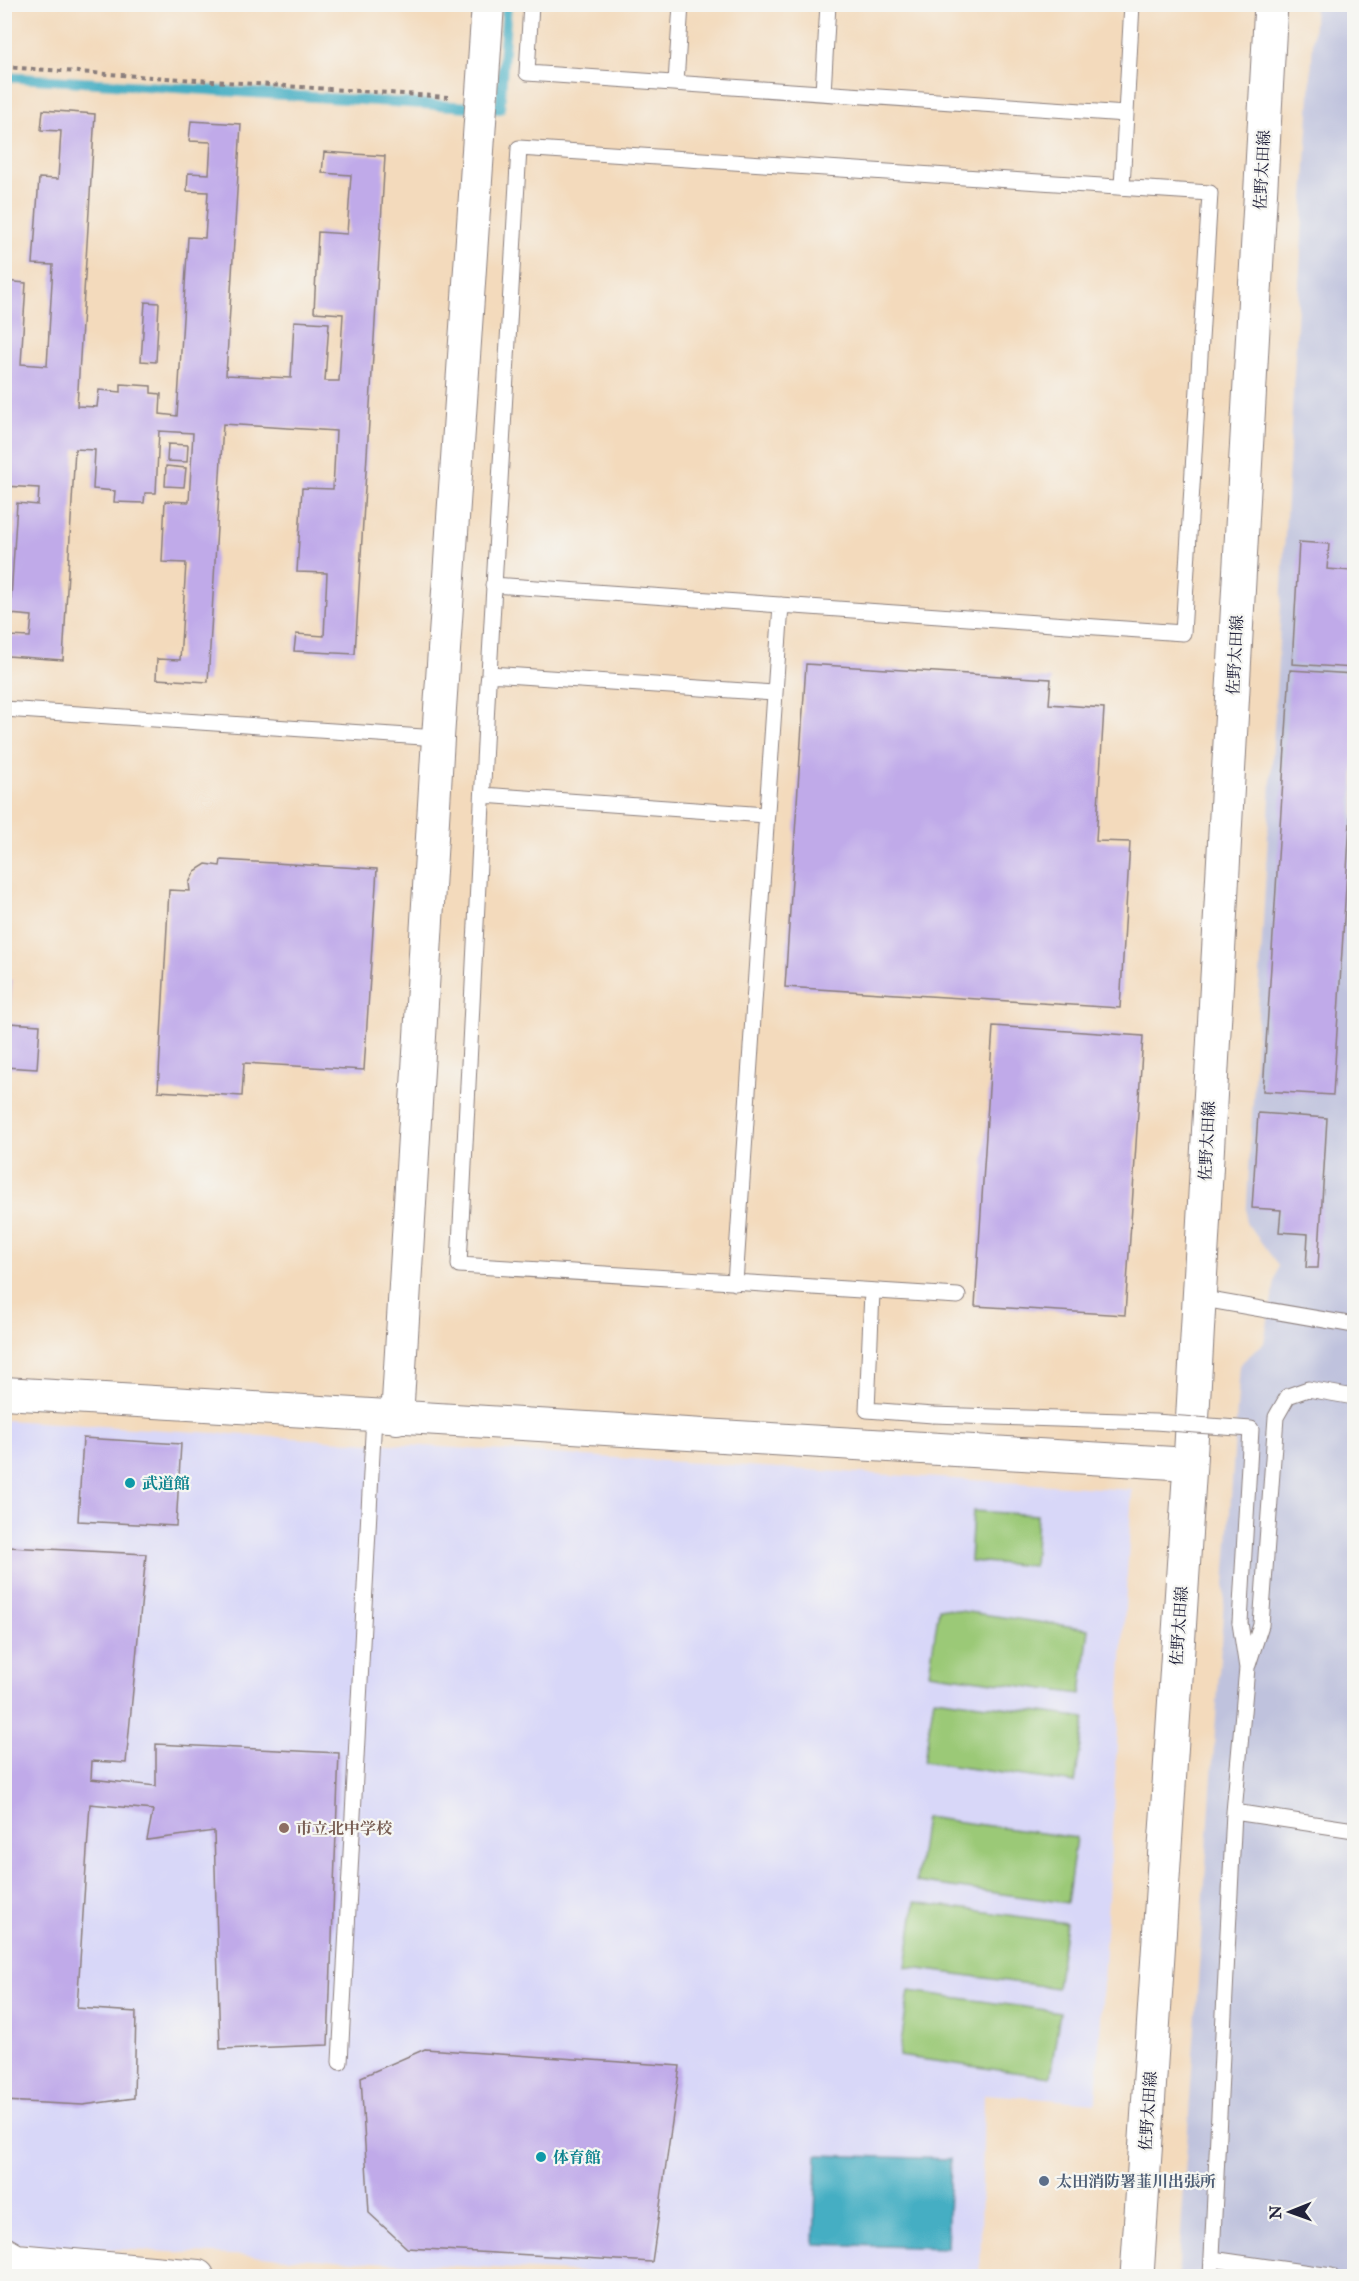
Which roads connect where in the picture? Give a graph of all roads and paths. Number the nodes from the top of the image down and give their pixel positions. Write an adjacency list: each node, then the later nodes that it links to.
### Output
1 (488, 4): 10 (street)
2 (531, 4): 8 (lane)
3 (681, 4): 8 (lane)
4 (828, 4): 9 (lane)
5 (1132, 4): 11 (lane)
6 (1271, 4): 24 (main road, 佐野太田線)
7 (4, 67): 10 (path)
8 (676, 83): 9 (lane)
9 (823, 93): 11 (lane)
10 (480, 113): 18 (street)
11 (1126, 114): 12 (lane)
12 (1122, 187): 13 (lane); 14 (lane)
13 (493, 585): 14 (lane); 15 (lane)
14 (781, 604): 16 (lane)
15 (489, 674): 16 (lane); 19 (lane)
16 (774, 693): 20 (lane)
17 (4, 709): 18 (lane)
18 (438, 738): 28 (street)
19 (483, 795): 20 (lane); 21 (lane)
20 (766, 814): 21 (lane)
21 (735, 1283): 22 (lane)
22 (872, 1292): 23 (lane); 30 (lane, bridge)
23 (958, 1296)
24 (1198, 1298): 25 (lane); 29 (main road, 佐野太田線)
25 (1354, 1325)
26 (4, 1393): 28 (street)
27 (1354, 1397): 30 (lane)
28 (386, 1417): 29 (street); 33 (lane)
29 (1190, 1464): 37 (main road, 佐野太田線)
30 (1247, 1668): 31 (lane)
31 (1234, 1812): 32 (lane); 35 (lane)
32 (1354, 1830)
33 (340, 2062)
34 (4, 2253): 36 (street)
35 (1212, 2259): 38 (lane); 39 (lane)
36 (198, 2277)
37 (1137, 2277)
38 (1211, 2277)
39 (1331, 2277)

